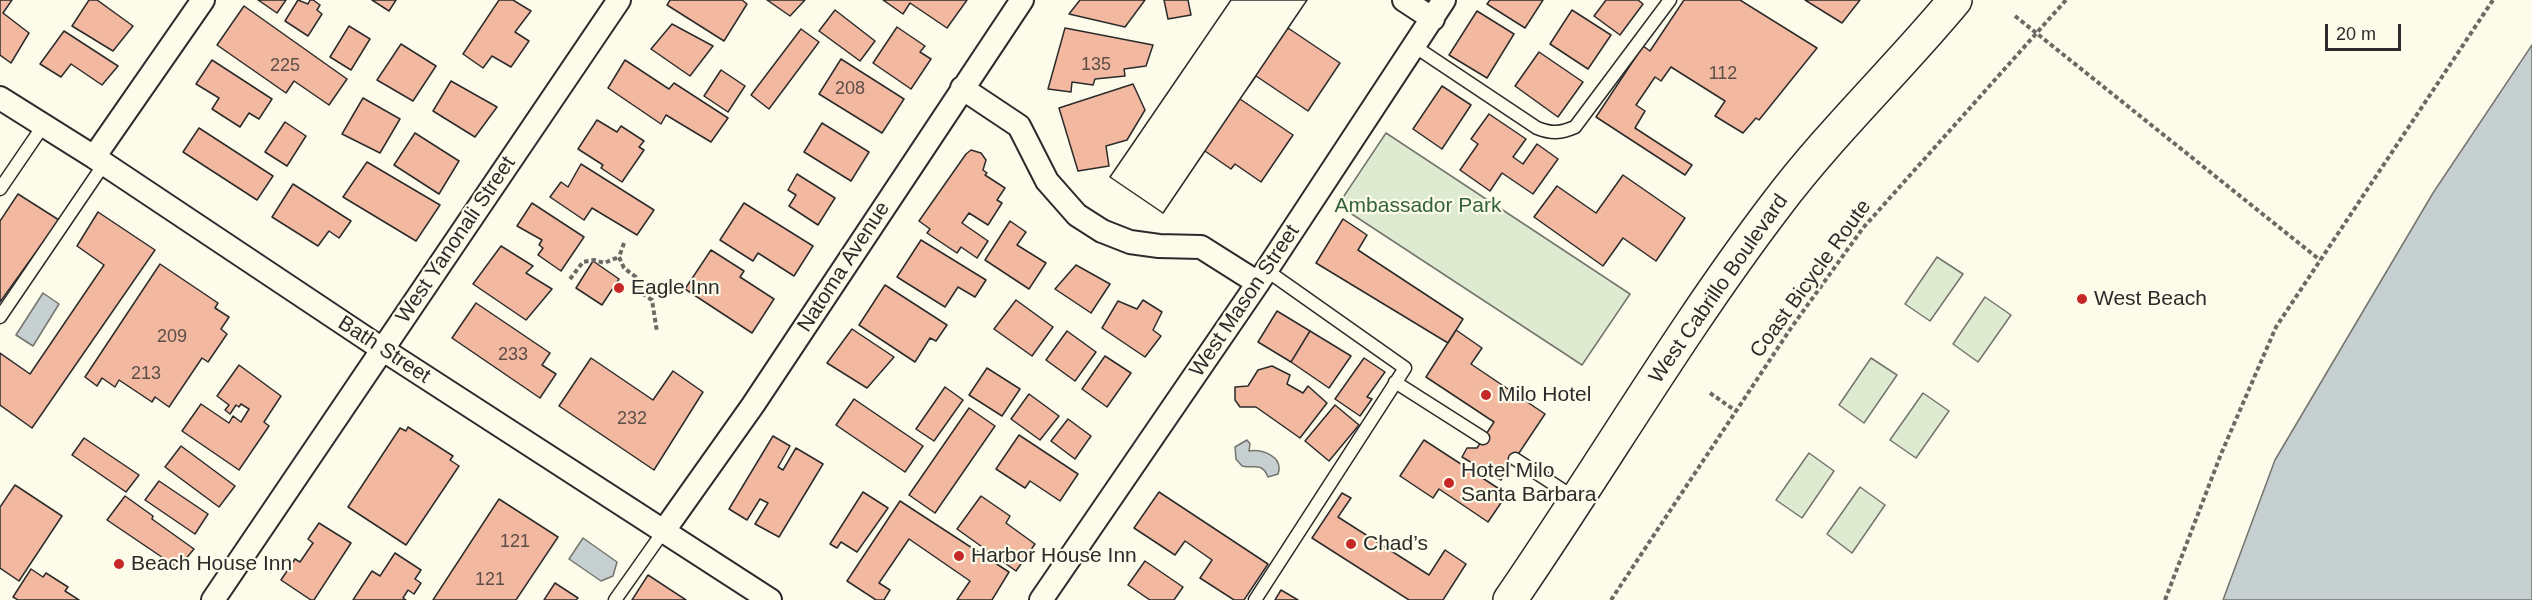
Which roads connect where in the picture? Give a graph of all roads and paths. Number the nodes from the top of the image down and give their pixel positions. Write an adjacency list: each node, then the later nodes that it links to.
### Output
1 (203, 0): 16 (street)
2 (620, 0): 25 (street, West Yanonali Street)
3 (1022, 0): 13 (street, Natoma Avenue)
4 (1404, 0): 9 (street)
5 (1670, 0): 12 (lane)
6 (1955, 0): 31 (main road, West Cabrillo Boulevard)
7 (2066, 0): 11 (path, Coast Bicycle Route)
8 (2493, 0): 20 (path)
9 (1438, 9): 12 (street, West Mason Street)
10 (2014, 16): 11 (path)
11 (2037, 36): 20 (path); 28 (path, Coast Bicycle Route)
12 (1414, 45): 21 (street, West Mason Street)
13 (962, 88): 21 (street); 32 (street, Natoma Avenue)
14 (0, 98): 15 (street, Bath Street)
15 (43, 126): 16 (street, Bath Street); 17 (lane)
16 (99, 161): 23 (lane); 25 (street, Bath Street)
17 (0, 189)
18 (624, 243): 19 (path)
19 (619, 257): 22 (path); 24 (path)
20 (2320, 260): 40 (path)
21 (1262, 277): 26 (lane); 36 (street, West Mason Street)
22 (570, 279)
23 (0, 317)
24 (657, 332)
25 (382, 350): 32 (street, Bath Street); 34 (street, West Yanonali Street)
26 (1395, 382): 29 (lane); 37 (lane)
27 (1710, 393): 28 (path)
28 (1736, 411): 39 (path, Coast Bicycle Route)
29 (1483, 438)
30 (1515, 459): 31 (lane)
31 (1576, 499): 38 (main road, West Cabrillo Boulevard)
32 (663, 532): 33 (street, Bath Street); 35 (lane)
33 (758, 597)
34 (213, 600)
35 (615, 600)
36 (1041, 600)
37 (1255, 600)
38 (1510, 600)
39 (1611, 600)
40 (2165, 600)

